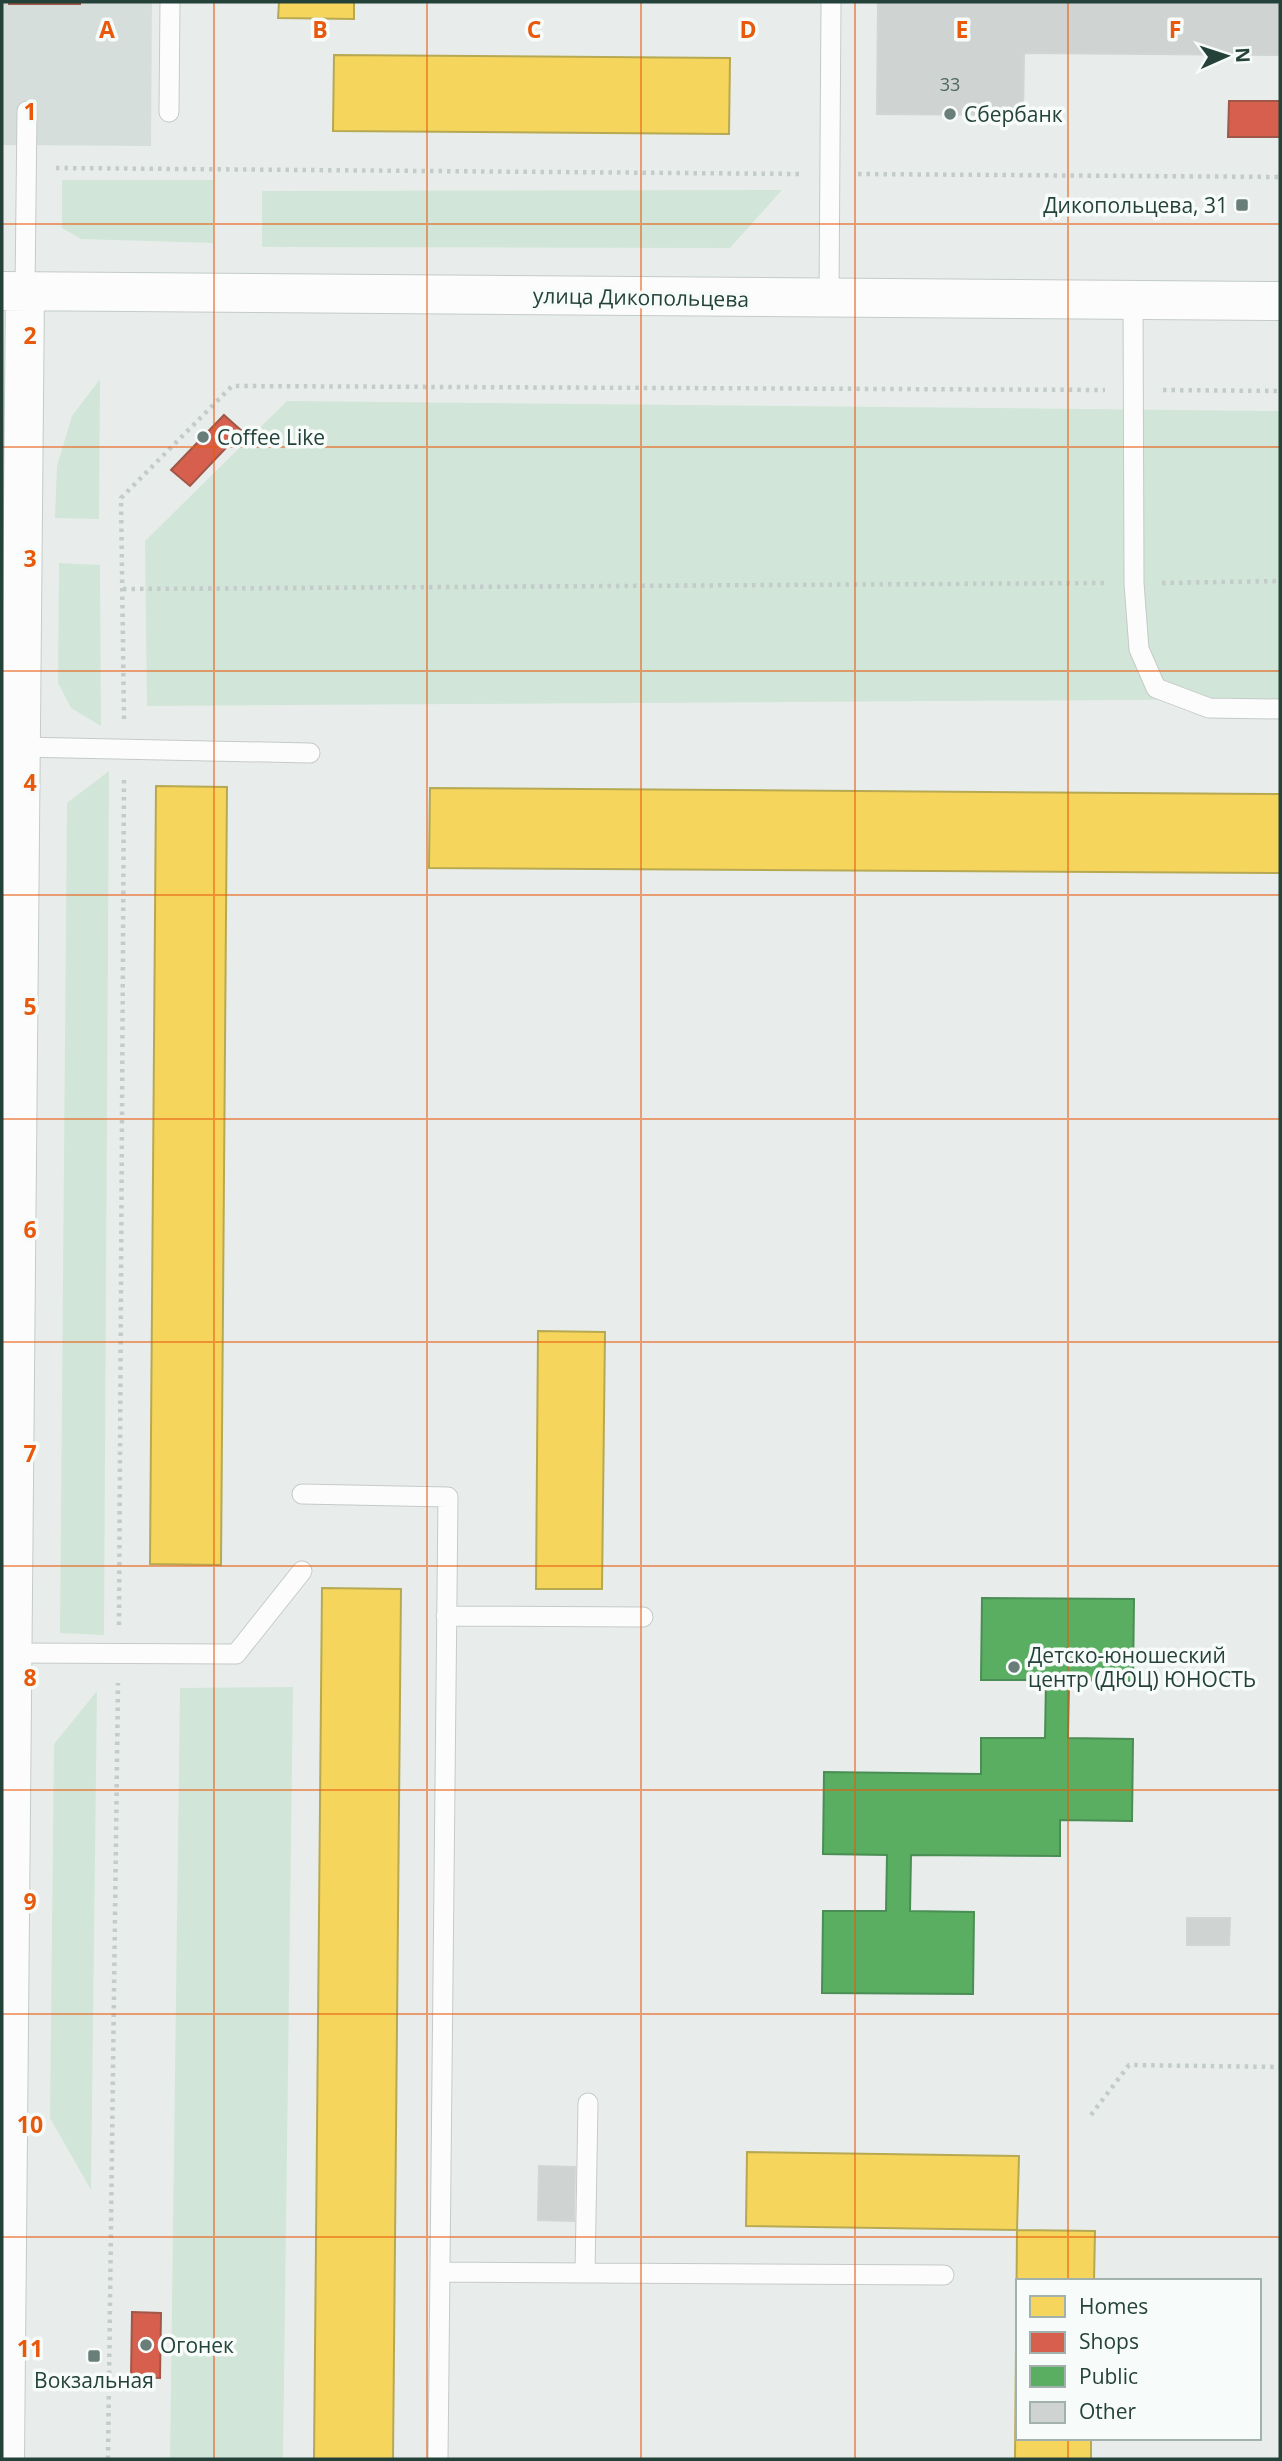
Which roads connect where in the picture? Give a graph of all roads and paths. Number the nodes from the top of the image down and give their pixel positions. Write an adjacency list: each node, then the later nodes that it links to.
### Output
1 (170, 2): 4 (lane)
2 (831, 2): 6 (lane)
3 (27, 111): 8 (lane)
4 (169, 112)
5 (54, 168): 6 (path)
6 (830, 174): 7 (path); 9 (lane)
7 (1280, 177)
8 (13, 291): 9 (main road, улица Дикопольцева); 18 (main road)
9 (829, 298): 10 (main road, улица Дикопольцева)
10 (1133, 300): 11 (main road, улица Дикопольцева); 12 (lane)
11 (1280, 301)
12 (1133, 390): 13 (path); 15 (lane); 16 (path)
13 (1280, 391)
14 (1280, 581): 15 (path)
15 (1134, 583): 16 (path); 17 (lane)
16 (123, 589): 19 (path)
17 (1280, 709)
18 (21, 747): 19 (lane); 25 (main road)
19 (124, 749): 20 (lane); 26 (path)
20 (310, 753)
21 (302, 1494): 23 (lane)
22 (302, 1571): 26 (lane)
23 (446, 1616): 24 (lane); 32 (lane)
24 (643, 1617)
25 (13, 1653): 26 (lane); 27 (main road)
26 (118, 1653): 36 (path)
27 (7, 1713): 31 (main road)
28 (1280, 2067): 30 (path)
29 (589, 2103): 33 (lane)
30 (1091, 2115)
31 (5, 2121): 35 (main road)
32 (440, 2272): 33 (lane); 37 (lane)
33 (585, 2273): 34 (lane)
34 (944, 2275)
35 (5, 2459)
36 (108, 2459)
37 (438, 2459)

